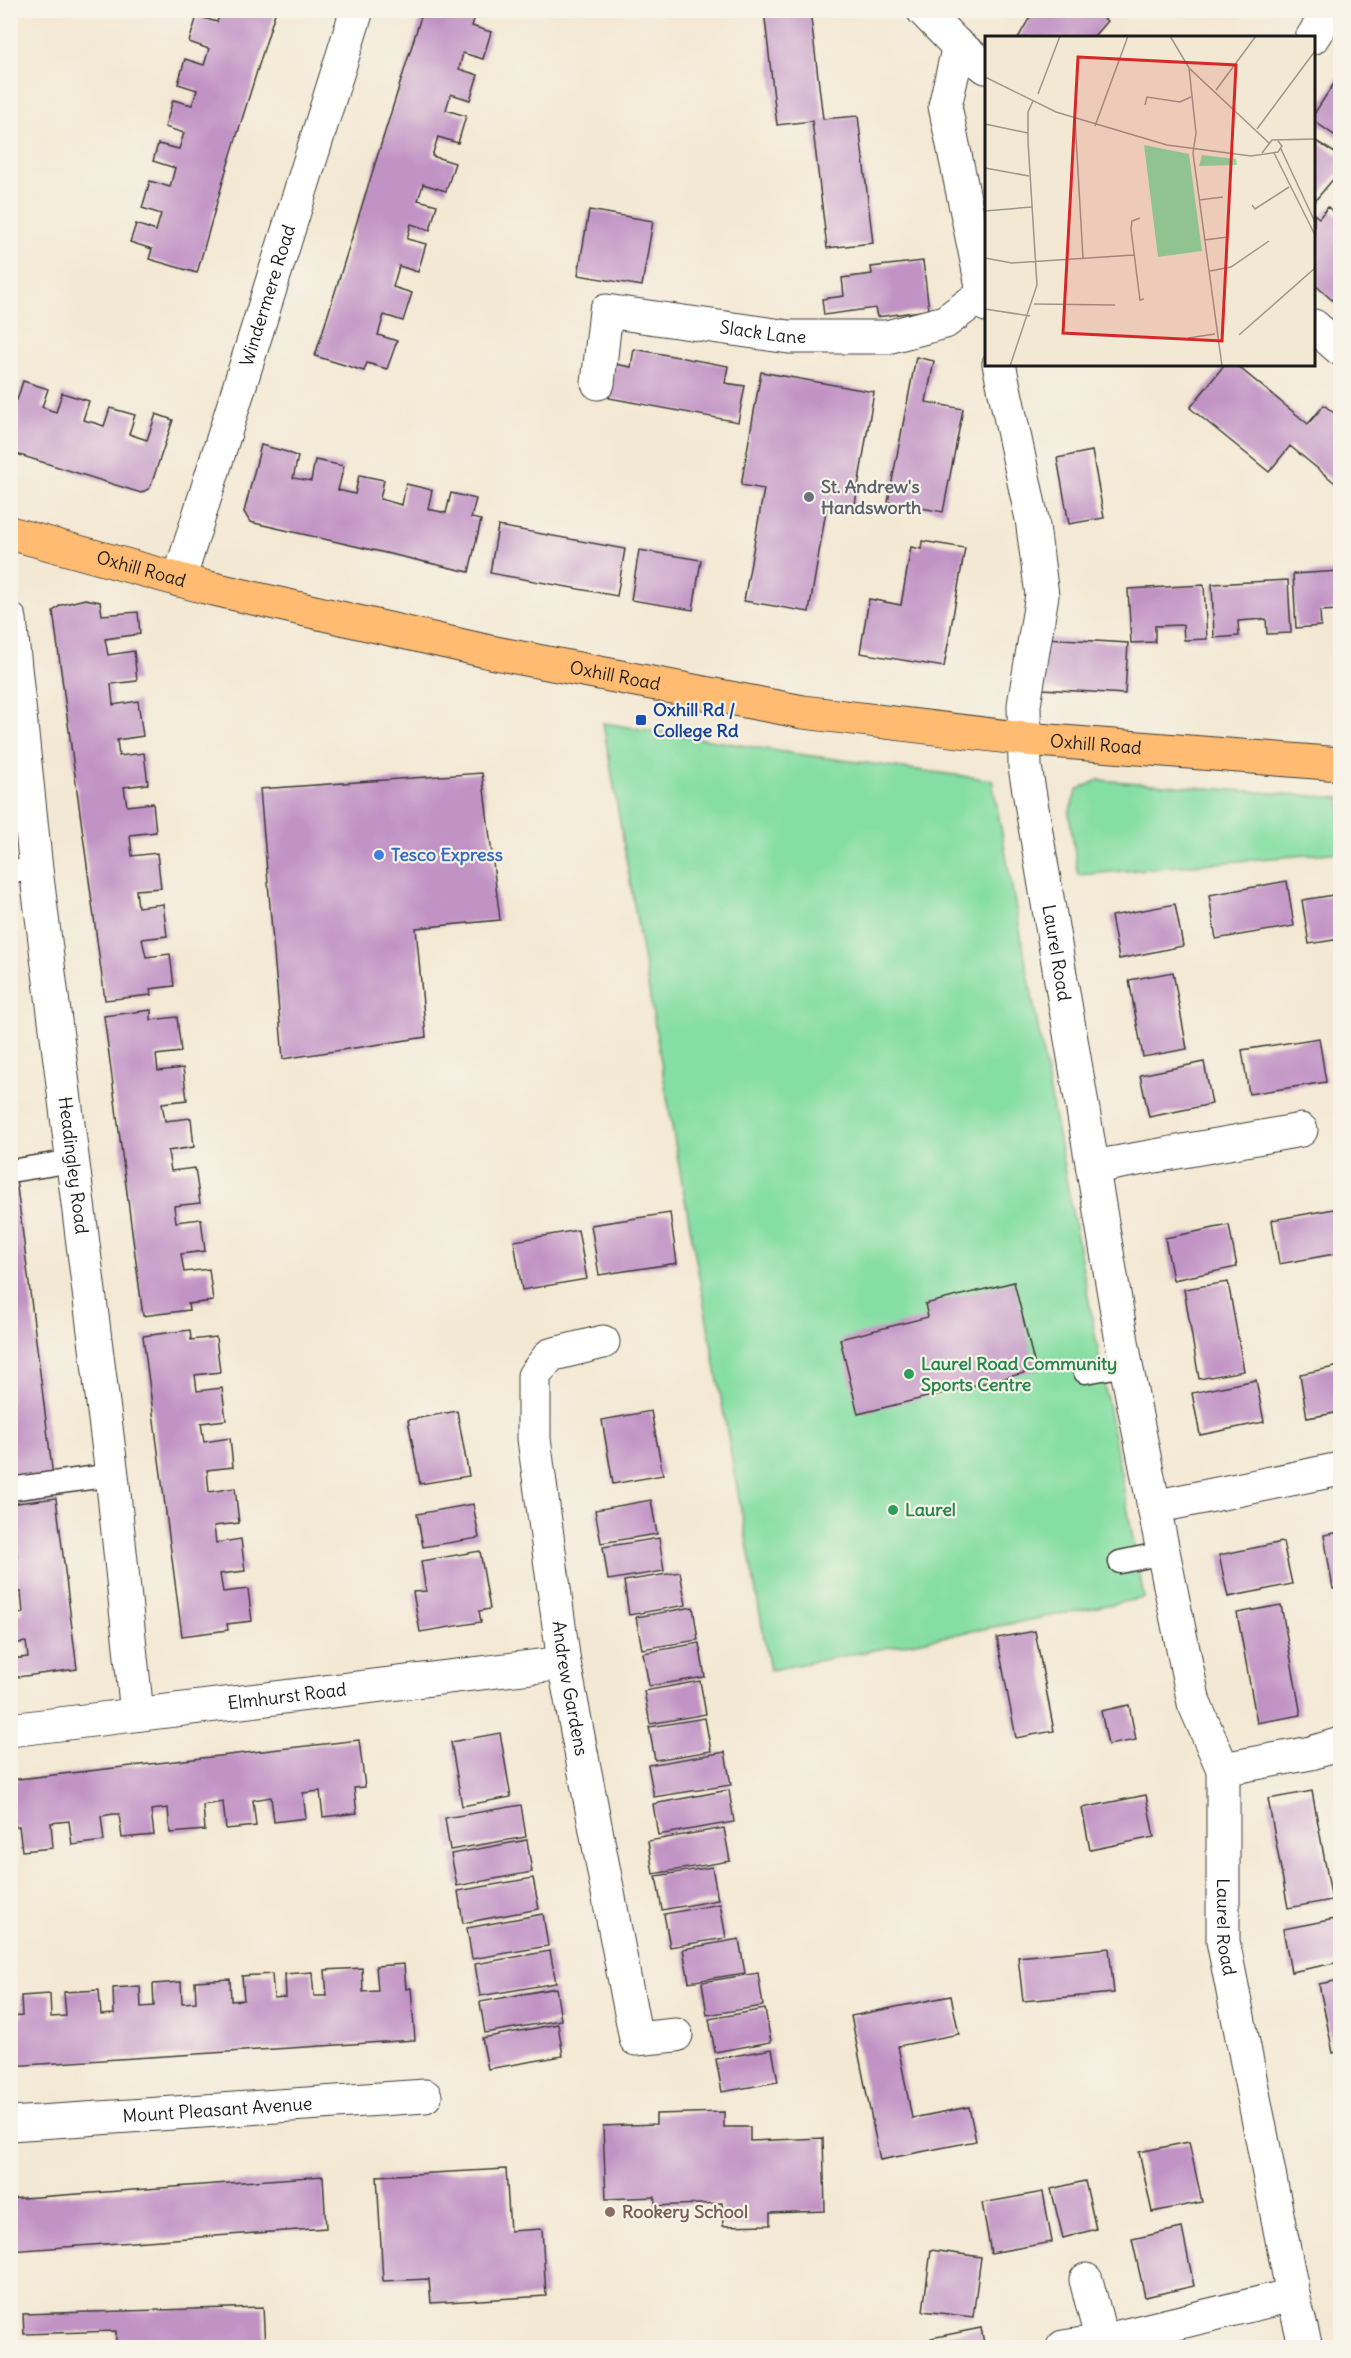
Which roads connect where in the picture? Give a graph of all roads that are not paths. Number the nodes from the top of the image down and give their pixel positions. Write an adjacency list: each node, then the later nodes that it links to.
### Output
1 (357, 10): 13 (street, Windermere Road)
2 (923, 10): 5 (street)
3 (1330, 10): 4 (street)
4 (1313, 36)
5 (956, 44): 6 (street); 7 (street, Slack Lane)
6 (985, 66)
7 (985, 299): 11 (street, Slack Lane)
8 (1315, 327): 9 (street)
9 (1341, 349)
10 (999, 366): 15 (street)
11 (598, 383)
12 (10, 533): 13 (main road, Oxhill Road)
13 (179, 580): 15 (main road, Oxhill Road)
14 (10, 619): 17 (street, Headingley Road)
15 (1025, 739): 16 (main road, Oxhill Road); 20 (street, Laurel Road)
16 (1341, 764)
17 (23, 870): 19 (street, Headingley Road)
18 (1302, 1127): 20 (street)
19 (73, 1161): 21 (lane); 26 (street, Headingley Road)
20 (1093, 1167): 23 (street, Laurel Road)
21 (10, 1171)
22 (603, 1342): 31 (street, Andrew Gardens)
23 (1126, 1365): 24 (lane); 28 (street, Laurel Road)
24 (1085, 1372)
25 (1341, 1469): 28 (street)
26 (112, 1475): 27 (lane); 32 (street, Headingley Road)
27 (10, 1489)
28 (1154, 1507): 29 (street, Laurel Road)
29 (1163, 1552): 30 (lane); 35 (street, Laurel Road)
30 (1120, 1562)
31 (564, 1663): 32 (street, Elmhurst Road); 36 (street, Andrew Gardens)
32 (137, 1714): 33 (street, Elmhurst Road)
33 (10, 1730)
34 (1341, 1744): 35 (street)
35 (1223, 1769): 40 (street, Laurel Road)
36 (676, 2034)
37 (425, 2096): 38 (street, Mount Pleasant Avenue)
38 (10, 2124)
39 (1086, 2280): 41 (street)
40 (1293, 2295): 41 (street); 43 (street, Laurel Road)
41 (1102, 2341): 42 (street)
42 (1063, 2347)
43 (1306, 2348)

